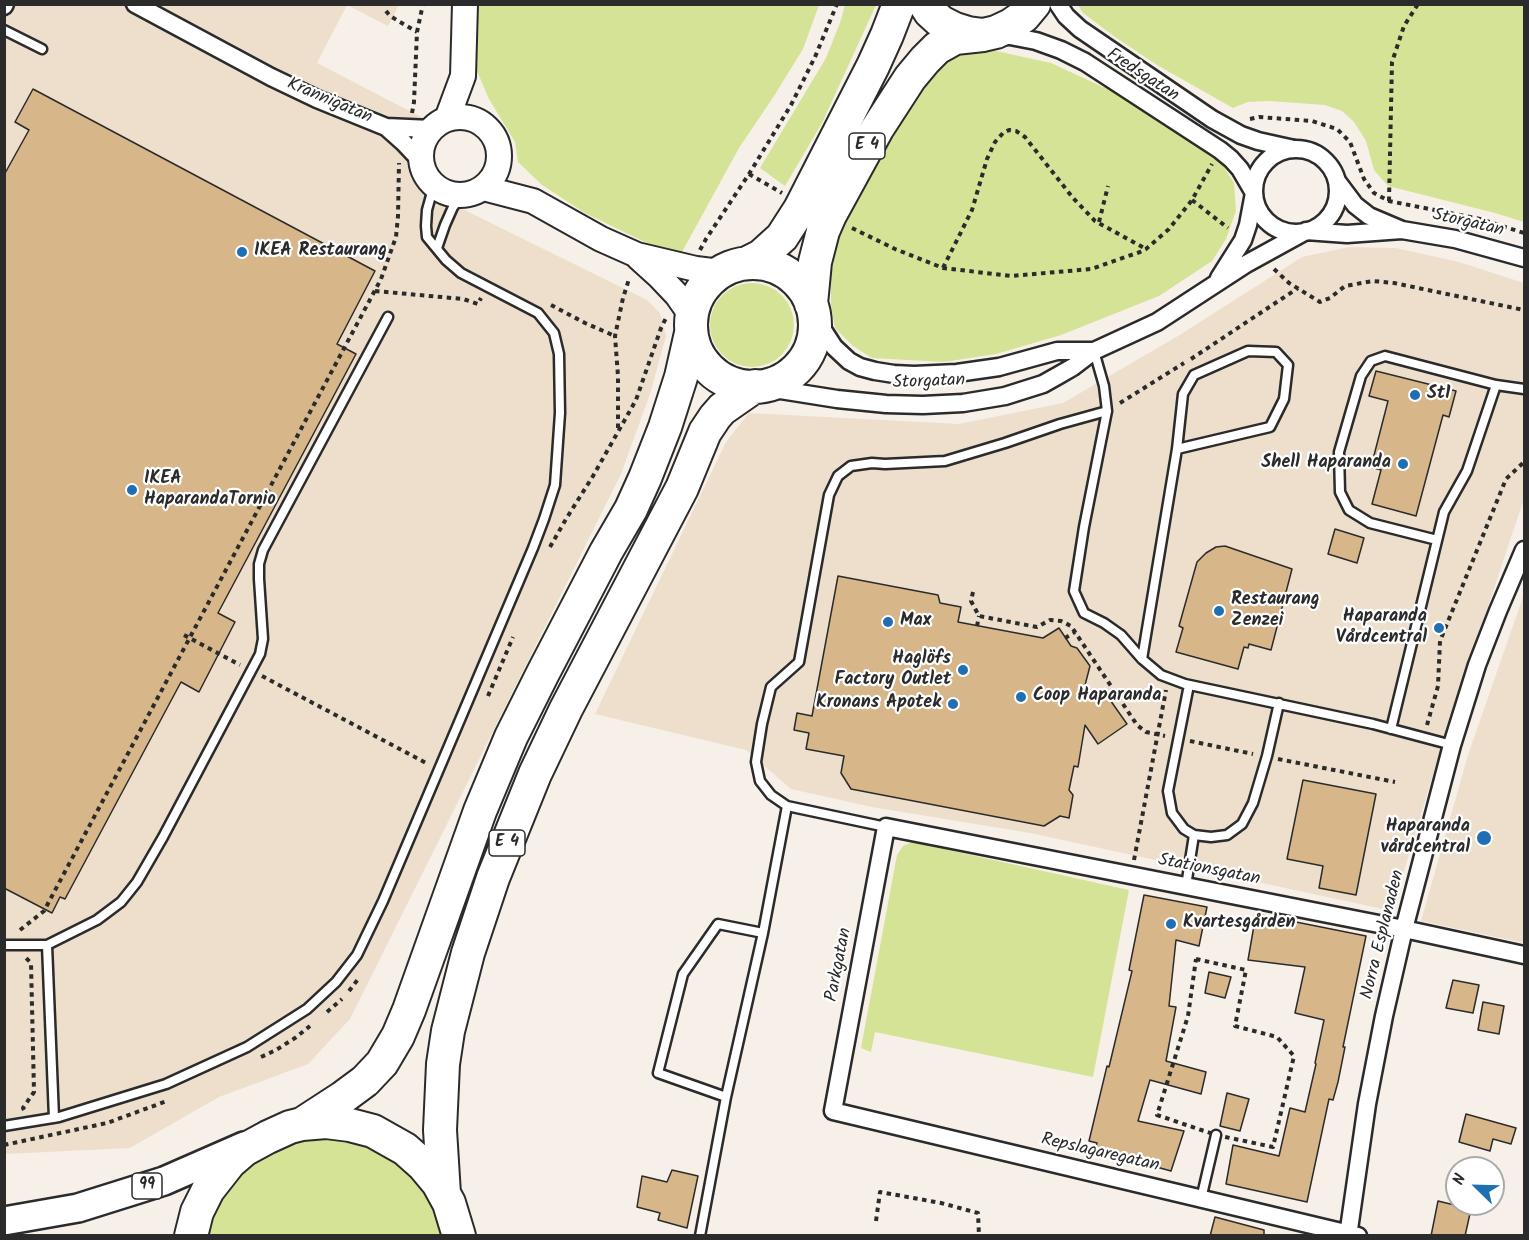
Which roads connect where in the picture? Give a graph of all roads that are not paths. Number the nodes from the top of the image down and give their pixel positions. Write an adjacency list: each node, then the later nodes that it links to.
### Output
1 (135, 4): 13 (street, Krannigatan)
2 (465, 4): 10 (street)
3 (899, 4): 27 (highway, E 4)
4 (925, 4): 8 (highway)
5 (1034, 4): 8 (highway, E 4)
6 (1058, 4): 14 (street, Fredsgatan)
7 (4, 30): 9 (lane)
8 (983, 35): 20 (street, Fredsgatan); 29 (highway, E 4)
9 (42, 49)
10 (463, 76): 11 (street); 12 (street)
11 (439, 124): 12 (street); 13 (street, Krannigatan); 16 (street)
12 (482, 124): 15 (street)
13 (386, 127): 16 (street, Krannigatan)
14 (1294, 149): 17 (street, Storgatan); 20 (street, Storgatan)
15 (499, 160): 19 (street); 21 (street)
16 (421, 161): 18 (street)
17 (1337, 180): 22 (street, Storgatan); 23 (street, Storgatan)
18 (434, 186): 19 (street); 24 (lane)
19 (473, 192): 21 (street); 24 (lane)
20 (1254, 193): 23 (street, Storgatan); 28 (street, Storgatan)
21 (533, 201): 25 (street)
22 (1402, 230): 23 (street, Storgatan); 26 (street, Storgatan)
23 (1306, 231): 28 (street, Storgatan)
24 (437, 248): 56 (lane)
25 (637, 255): 27 (street); 31 (street)
26 (1524, 258)
27 (722, 262): 29 (highway); 31 (highway, E 4)
28 (1217, 281): 32 (street, Storgatan)
29 (813, 310): 32 (street, Storgatan); 34 (highway, E 4)
30 (388, 317): 52 (lane)
31 (684, 320): 34 (highway, E 4); 57 (highway, E 4)
32 (1094, 351): 34 (street, Storgatan); 36 (lane)
33 (1496, 385): 35 (lane); 38 (lane); 38 (lane)
34 (755, 386): 61 (highway, E 4)
35 (1524, 389)
36 (1107, 411): 40 (lane); 45 (lane)
37 (1177, 448): 37 (lane); 40 (lane)
38 (1437, 540): 43 (lane)
39 (1524, 550): 44 (street, Norra Esplanaden)
40 (1142, 659): 41 (lane)
41 (1189, 685): 42 (lane); 47 (lane)
42 (1279, 703): 43 (lane); 47 (lane)
43 (1390, 729): 44 (lane)
44 (1452, 745): 49 (street, Norra Esplanaden)
45 (787, 806): 46 (lane); 50 (lane)
46 (886, 827): 48 (street, Stationsgatan); 55 (street, Parkgatan)
47 (1194, 835): 48 (lane)
48 (1186, 886): 49 (street, Stationsgatan)
49 (1404, 929): 53 (street, Stationsgatan); 64 (street, Norra Esplanaden)
50 (763, 933): 54 (lane); 54 (lane)
51 (4, 945): 52 (lane)
52 (47, 945): 56 (lane)
53 (1524, 955)
54 (726, 1097): 67 (lane)
55 (833, 1111): 62 (street, Repslagaregatan)
56 (54, 1118): 58 (lane)
57 (302, 1124): 60 (highway, E 4); 61 (highway, E 4)
58 (4, 1126)
59 (1216, 1135): 62 (lane)
60 (268, 1137): 63 (main road, 99); 65 (highway, E 4)
61 (444, 1194): 66 (highway, E 4)
62 (1202, 1198): 64 (street, Repslagaregatan)
63 (4, 1221)
64 (1351, 1235)
65 (191, 1236)
66 (459, 1236)
67 (700, 1236)

